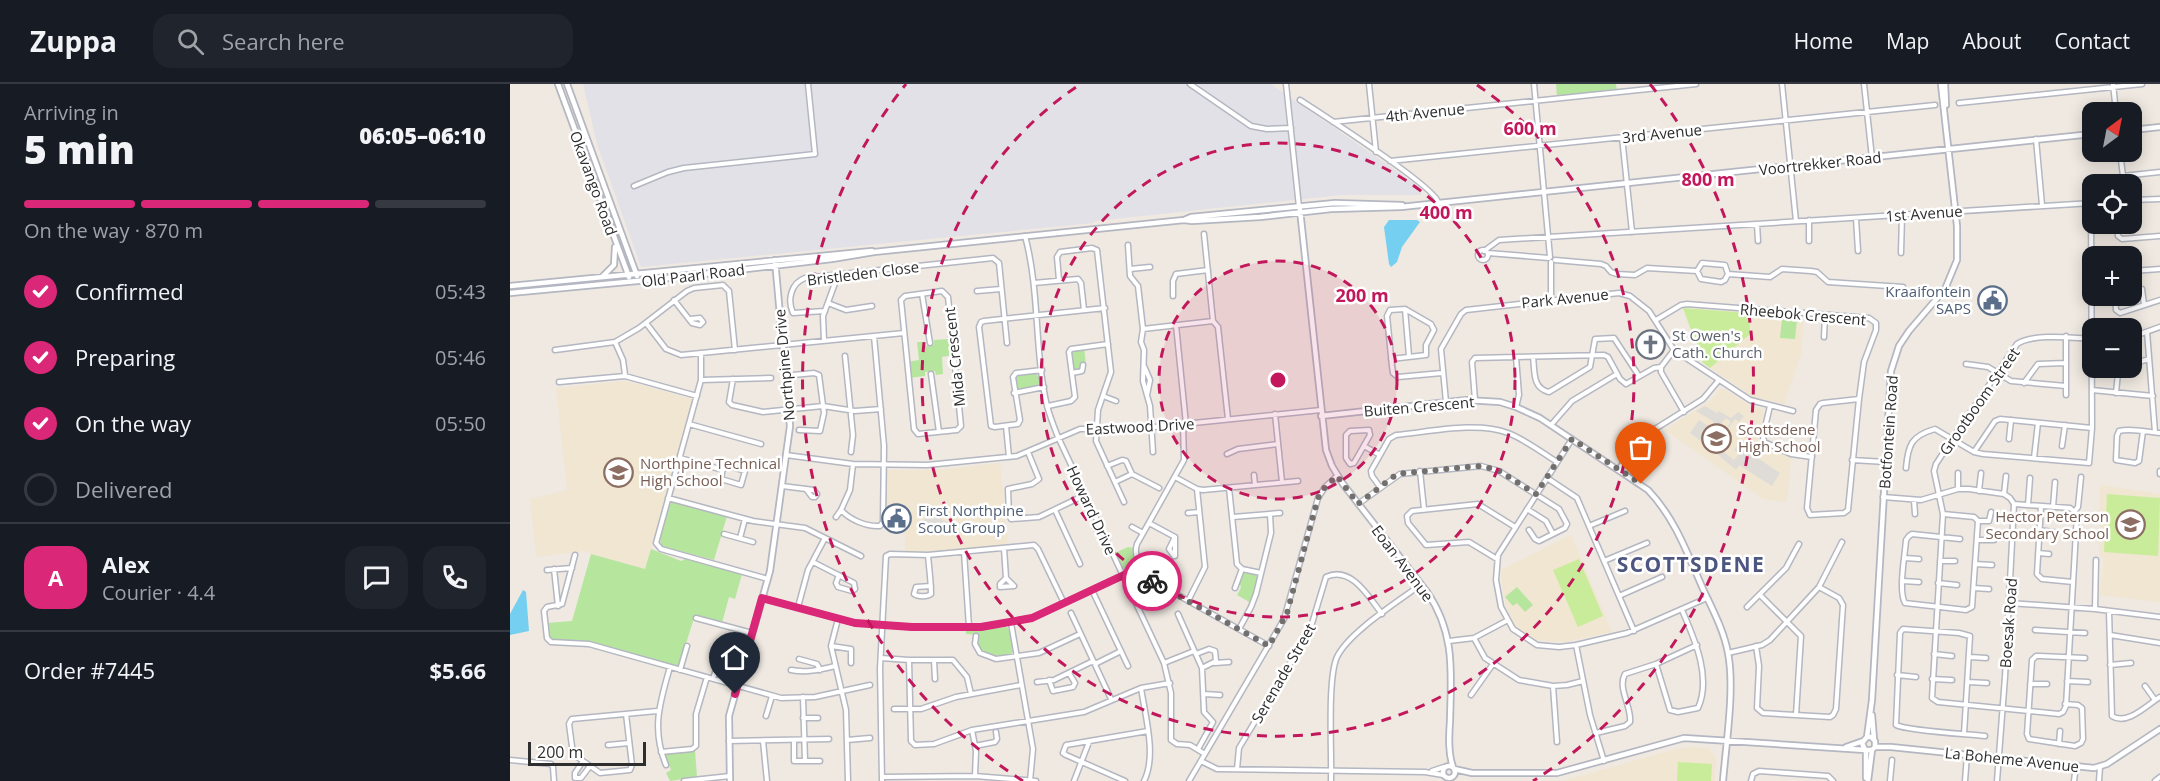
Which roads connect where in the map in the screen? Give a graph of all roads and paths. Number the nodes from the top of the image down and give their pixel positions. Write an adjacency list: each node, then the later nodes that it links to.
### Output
1 (558, 84): 58 (main road, Okavango Road)
2 (567, 84): 72 (main road, Okavango Road)
3 (808, 84): 38 (street)
4 (1191, 84): 24 (street)
5 (1286, 84): 24 (street)
6 (1369, 84): 20 (street)
7 (1534, 84): 15 (street)
8 (1696, 84): 15 (street, 4th Avenue)
9 (1782, 84): 21 (street)
10 (1864, 84): 19 (street)
11 (1943, 84): 30 (main road, Botfontein Road)
12 (2142, 84): 13 (street)
13 (2113, 86): 16 (street); 17 (street)
14 (1300, 100): 22 (street)
15 (1535, 101): 20 (street, 4th Avenue); 29 (street)
16 (2115, 102)
17 (1959, 103)
18 (1935, 105): 19 (street, 3rd Avenue)
19 (1867, 112): 21 (street, 3rd Avenue); 32 (street)
20 (1372, 117): 22 (street, 4th Avenue); 31 (street)
21 (1785, 120): 27 (street, 3rd Avenue); 34 (street)
22 (1333, 122): 31 (street)
23 (2160, 127): 25 (main road)
24 (1291, 128): 45 (street)
25 (2142, 129)
26 (2082, 135): 28 (main road, Voortrekker Road)
27 (1622, 137): 29 (street, 3rd Avenue); 37 (street)
28 (2036, 139): 30 (main road, Voortrekker Road); 44 (street)
29 (1540, 145): 33 (street, 3rd Avenue); 39 (street)
30 (1949, 149): 32 (main road, Voortrekker Road); 46 (main road, Botfontein Road)
31 (1376, 152): 33 (street)
32 (1872, 158): 34 (main road, Voortrekker Road)
33 (1390, 161): 42 (street)
34 (1791, 166): 37 (main road, Voortrekker Road); 50 (street)
35 (2160, 172): 36 (street)
36 (2142, 174)
37 (1627, 182): 39 (main road, Voortrekker Road); 52 (street)
38 (634, 186)
39 (1545, 191): 42 (main road, Voortrekker Road); 57 (street)
40 (2160, 198): 41 (street)
41 (2142, 199)
42 (1438, 202): 45 (main road, Voortrekker Road)
43 (2082, 204): 44 (street, 1st Avenue)
44 (2042, 206): 46 (street, 1st Avenue)
45 (1300, 210): 55 (main road, Old Paarl Road); 183 (main road, Eoan Avenue)
46 (1955, 211): 47 (street, 1st Avenue); 221 (main road, Botfontein Road)
47 (1902, 215): 48 (street, 1st Avenue); 63 (street)
48 (1856, 218): 49 (street, 1st Avenue); 62 (street)
49 (1809, 220): 50 (street, 1st Avenue); 60 (street)
50 (1796, 221): 51 (street, 1st Avenue)
51 (1757, 224): 52 (street, 1st Avenue); 59 (street)
52 (1632, 232): 57 (street, 1st Avenue)
53 (1204, 234): 69 (street)
54 (2118, 234): 56 (street)
55 (1025, 236): 65 (main road, Old Paarl Road); 80 (street, Howard Drive)
56 (2160, 236)
57 (1549, 237): 64 (street); 64 (street, 1st Avenue)
58 (615, 241): 74 (main road, Okavango Road); 76 (main road)
59 (1758, 241)
60 (1809, 241)
61 (1128, 245): 67 (street)
62 (1858, 250)
63 (1901, 253)
64 (1552, 260): 71 (street); 90 (street)
65 (775, 263): 72 (main road, Old Paarl Road); 78 (main road, Old Paarl Road); 123 (main road, Northpine Drive)
66 (1150, 267): 67 (street)
67 (1130, 269): 110 (street)
68 (2160, 269): 70 (street)
69 (1208, 270): 88 (street); 106 (street)
70 (2142, 270)
71 (1697, 271): 73 (street); 73 (street)
72 (636, 274): 74 (main road, Old Paarl Road); 78 (main road, Okavango Road)
73 (1728, 274): 82 (street)
74 (628, 275): 76 (main road, Old Paarl Road); 79 (main road, Okavango Road)
75 (838, 275): 83 (street, Bristleden Close); 92 (street); 100 (street, Bristleden Close)
76 (600, 278): 81 (main road, Old Paarl Road)
77 (1059, 280): 80 (street); 97 (street); 99 (street)
78 (638, 281): 79 (main road, Old Paarl Road)
79 (631, 282): 86 (main road, Old Paarl Road)
80 (1034, 282): 101 (street, Howard Drive)
81 (510, 286)
82 (1903, 287)
83 (1002, 289): 85 (street); 104 (street)
84 (2142, 289): 93 (street)
85 (977, 291)
86 (510, 293)
87 (922, 294): 112 (street); 120 (street); 198 (street, Mida Crescent)
88 (1173, 296)
89 (674, 300): 103 (street); 107 (street); 125 (street)
90 (1551, 300): 105 (street, Park Avenue); 143 (street, Park Avenue)
91 (2160, 300): 93 (street)
92 (828, 303): 94 (street); 100 (street)
93 (2144, 305)
94 (872, 306)
95 (2116, 306): 96 (street)
96 (2141, 306)
97 (1105, 308): 99 (street); 122 (street)
98 (1405, 309): 130 (street); 130 (street); 134 (street)
99 (1084, 310): 101 (street)
100 (825, 311): 118 (street)
101 (1036, 315): 104 (street); 141 (street, Howard Drive)
102 (1825, 315): 105 (street, Rheebok Crescent); 116 (street); 170 (street, Rheebok Crescent)
103 (690, 319)
104 (1004, 319): 121 (street); 192 (street)
105 (1656, 320): 126 (street, Park Avenue)
106 (1213, 321): 108 (street); 185 (street)
107 (646, 323): 119 (street); 127 (street)
108 (1176, 325): 110 (street); 189 (street)
109 (2160, 327): 111 (street)
110 (1143, 329): 139 (street)
111 (2148, 332): 113 (street); 133 (street)
112 (904, 333): 114 (street); 198 (street)
113 (2142, 334)
114 (874, 336): 118 (street); 179 (street)
115 (2066, 336): 117 (street, Grootboom Street); 136 (street); 144 (street, Grootboom Street)
116 (1824, 337)
117 (2082, 338)
118 (824, 341): 123 (street)
119 (615, 342): 124 (street); 148 (street)
120 (930, 343)
121 (1007, 343)
122 (1108, 344): 142 (street); 168 (street)
123 (783, 345): 125 (street); 178 (main road, Northpine Drive)
124 (555, 350)
125 (735, 350): 127 (street)
126 (1674, 350): 140 (street); 156 (street, Park Avenue)
127 (701, 353): 155 (street)
128 (845, 356): 180 (street)
129 (1592, 356): 132 (street); 132 (street); 146 (street); 149 (street)
130 (1409, 357): 134 (street)
131 (1516, 357): 132 (street); 171 (street); 177 (street)
132 (1533, 357)
133 (2149, 358): 135 (street); 169 (street)
134 (1391, 359): 143 (street)
135 (2142, 360)
136 (2066, 363): 159 (street); 160 (street)
137 (1966, 364): 144 (street)
138 (1083, 365): 142 (street)
139 (1144, 366): 154 (street); 157 (street)
140 (1661, 367): 149 (street); 182 (street)
141 (1042, 370): 161 (street, Howard Drive); 163 (street)
142 (1072, 373): 175 (street)
143 (1442, 373): 173 (street, Park Avenue)
144 (1997, 373): 159 (street); 201 (street, Grootboom Street)
145 (931, 374): 198 (street)
146 (1617, 374): 149 (street); 190 (street)
147 (793, 375): 174 (street)
148 (625, 376): 158 (street); 167 (street)
149 (1639, 376)
150 (771, 378): 153 (street)
151 (2092, 378): 162 (street)
152 (2118, 378): 164 (street)
153 (733, 379): 155 (street); 178 (street)
154 (1150, 379): 157 (street); 165 (street)
155 (701, 380): 167 (street)
156 (1719, 380): 176 (street, Park Avenue); 182 (street)
157 (1143, 381): 165 (street)
158 (559, 382)
159 (2024, 383): 160 (street)
160 (2066, 386): 166 (street)
161 (1044, 387): 163 (street); 175 (street, Howard Drive)
162 (2092, 390): 164 (street); 195 (street)
163 (1014, 393): 192 (street)
164 (2116, 393): 169 (street)
165 (1147, 395): 193 (street)
166 (2066, 395)
167 (697, 396): 188 (street)
168 (1103, 396): 172 (street); 194 (street)
169 (2153, 396): 199 (street)
170 (1859, 399): 216 (street, Rheebok Crescent); 219 (street, Rheebok Crescent)
171 (1475, 400): 173 (main road, Buiten Crescent); 177 (main road, Buiten Crescent)
172 (1116, 401)
173 (1446, 402): 183 (main road, Buiten Crescent)
174 (823, 406): 178 (street); 180 (street); 196 (street)
175 (1048, 406): 200 (street, Howard Drive)
176 (1770, 406): 181 (street, Park Avenue); 216 (street)
177 (1516, 407): 190 (main road, Buiten Crescent)
178 (789, 409): 213 (main road, Northpine Drive)
179 (880, 409): 180 (street); 223 (street)
180 (850, 410): 208 (street)
181 (1793, 411)
182 (1684, 412): 226 (street)
183 (1321, 413): 184 (street, Eastwood Drive); 233 (main road, Eoan Avenue)
184 (1275, 414): 185 (street, Eastwood Drive); 205 (street)
185 (1228, 419): 189 (street, Eastwood Drive)
186 (2011, 420): 187 (street); 203 (street); 211 (street)
187 (2038, 423): 191 (street); 218 (street)
188 (689, 424): 204 (street); 217 (street)
189 (1184, 424): 193 (street, Eastwood Drive); 235 (street)
190 (1551, 425): 202 (main road, Buiten Crescent)
191 (2065, 425): 195 (street); 207 (street)
192 (1006, 426): 215 (street)
193 (1150, 427): 194 (street, Eastwood Drive); 210 (street)
194 (1097, 428): 200 (street, Eastwood Drive); 224 (street)
195 (2092, 428): 218 (street)
196 (799, 430)
197 (2144, 431): 197 (street); 199 (street)
198 (939, 432)
199 (2157, 433)
200 (1058, 437): 209 (street, Eastwood Drive); 254 (street, Howard Drive)
201 (1953, 438): 211 (street); 225 (street); 255 (street, Grootboom Street)
202 (1572, 439): 220 (street); 226 (main road, Buiten Crescent)
203 (2009, 439)
204 (761, 444)
205 (1278, 444): 212 (street); 241 (street)
206 (1364, 446): 206 (street); 214 (street)
207 (2062, 446)
208 (851, 452)
209 (1028, 452): 215 (street, Eastwood Drive); 268 (street)
210 (1153, 452)
211 (1974, 452): 218 (street)
212 (1227, 454)
213 (786, 455): 222 (street, Eastwood Drive); 244 (main road, Northpine Drive)
214 (1380, 455): 220 (street); 245 (street)
215 (1009, 457): 223 (street, Eastwood Drive)
216 (1812, 457): 219 (street, Rheebok Crescent)
217 (680, 458): 227 (street); 257 (street)
218 (2034, 458)
219 (1852, 460): 221 (street)
220 (1557, 462): 237 (street)
221 (1886, 462): 256 (main road, Botfontein Road)
222 (853, 464): 223 (street, Eastwood Drive); 267 (street)
223 (884, 465): 267 (street)
224 (1107, 466): 231 (street); 240 (street)
225 (1906, 468)
226 (1619, 469): 348 (main road, Buiten Crescent)
227 (723, 470): 227 (street)
228 (1420, 471): 245 (street); 252 (street); 265 (street)
229 (1958, 473): 250 (street)
230 (1981, 473): 251 (street)
231 (1132, 474): 240 (street); 246 (street)
232 (1254, 475): 243 (street)
233 (1337, 476): 260 (main road, Eoan Avenue); 389 (street)
234 (2006, 476): 253 (street)
235 (1175, 477): 249 (street); 282 (street)
236 (2081, 477): 270 (street)
237 (1547, 478): 252 (street); 284 (street)
238 (2031, 478): 262 (street)
239 (1298, 481): 241 (street)
240 (1115, 482): 259 (street)
241 (1282, 482): 243 (street)
242 (2055, 482): 264 (street)
243 (1255, 485): 247 (street)
244 (782, 486): 248 (street); 283 (main road, Northpine Drive)
245 (1380, 487): 260 (street)
246 (1159, 488)
247 (1229, 488): 249 (street); 279 (street)
248 (806, 489)
249 (1197, 489): 271 (street)
250 (1958, 489): 251 (street); 255 (street)
251 (1979, 491): 253 (street)
252 (1536, 494): 266 (street); 292 (street)
253 (2004, 494): 261 (street)
254 (1085, 495): 268 (street); 329 (street, Howard Drive)
255 (1939, 495): 258 (street); 277 (street, Grootboom Street)
256 (1883, 497): 258 (street); 454 (main road, Botfontein Road)
257 (668, 498): 280 (street); 332 (street)
258 (1914, 500): 276 (street)
259 (1124, 502)
260 (1358, 504): 337 (main road, Eoan Avenue)
261 (2014, 504): 262 (street); 351 (street, Boesak Road)
262 (2028, 505): 263 (street)
263 (2041, 506): 264 (street); 288 (street)
264 (2054, 507): 270 (street)
265 (1424, 509): 286 (street); 312 (street)
266 (1527, 509): 286 (street); 292 (street)
267 (841, 510): 278 (street)
268 (1055, 510): 319 (street)
269 (1624, 511): 284 (street)
270 (2075, 511): 335 (street)
271 (1199, 512): 273 (street); 349 (street)
272 (1991, 512): 281 (street)
273 (1188, 513)
274 (1280, 513): 275 (street)
275 (1270, 514): 279 (street); 327 (street)
276 (1915, 514)
277 (1943, 514): 281 (street); 294 (street, Grootboom Street)
278 (836, 517)
279 (1233, 518): 325 (street)
280 (745, 519): 283 (street); 295 (street)
281 (1978, 521): 298 (street)
282 (1149, 523): 290 (street); 293 (street)
283 (777, 524): 296 (street); 332 (main road, Northpine Drive)
284 (1589, 526): 315 (street)
285 (1132, 527): 290 (street)
286 (1515, 527): 312 (street)
287 (1529, 530): 292 (street)
288 (2039, 530): 289 (street); 306 (street)
289 (2053, 532)
290 (1143, 533): 322 (street)
291 (724, 534): 295 (street)
292 (1553, 534)
293 (1175, 537)
294 (1941, 537): 297 (street); 311 (street); 316 (street, Grootboom Street)
295 (740, 538): 300 (street)
296 (825, 538): 310 (street); 318 (street)
297 (1960, 539)
298 (1977, 540): 299 (street); 320 (street)
299 (1994, 540)
300 (753, 542)
301 (1842, 542): 340 (street)
302 (1647, 543): 315 (street)
303 (1799, 544): 345 (street)
304 (1004, 548): 305 (street); 331 (street); 350 (street)
305 (964, 552): 309 (street); 370 (street)
306 (2038, 554): 307 (street); 335 (street)
307 (2049, 554)
308 (576, 555): 323 (street)
309 (928, 555): 339 (street); 369 (street)
310 (861, 556)
311 (1905, 558): 313 (street); 333 (street)
312 (1497, 559): 366 (street)
313 (1919, 559)
314 (2096, 560): 357 (street)
315 (1604, 561): 346 (street)
316 (1940, 561): 317 (street); 336 (street, Grootboom Street)
317 (1955, 561)
318 (813, 562): 328 (street); 355 (street)
319 (1080, 564)
320 (1975, 564): 321 (street); 342 (street)
321 (1992, 565)
322 (1141, 567): 329 (street); 349 (street)
323 (572, 568): 324 (street); 352 (street)
324 (554, 569): 326 (street); 352 (street)
325 (1242, 569): 327 (street); 341 (street)
326 (547, 570)
327 (1261, 573): 371 (street)
328 (839, 575): 328 (street)
329 (1123, 575): 344 (street); 408 (street, Howard Drive)
330 (1662, 577): 346 (street)
331 (1006, 578)
332 (768, 579): 347 (main road, Northpine Drive)
333 (1903, 581): 334 (street); 356 (street)
334 (1920, 582)
335 (2073, 582): 354 (street)
336 (1938, 583): 338 (street); 356 (street, Grootboom Street)
337 (1420, 585): 362 (street); 382 (main road, Eoan Avenue)
338 (1957, 585)
339 (931, 586): 339 (street)
340 (1819, 587): 367 (street); 464 (street)
341 (1235, 588)
342 (1974, 588): 343 (street); 356 (street)
343 (1989, 589)
344 (1092, 590): 350 (street); 391 (street)
345 (1760, 595): 353 (street); 367 (street)
346 (1619, 596): 374 (street)
347 (762, 598): 355 (street); 376 (main road, Northpine Drive)
348 (1707, 598): 358 (street); 393 (main road, Buiten Crescent)
349 (1188, 601): 371 (street)
350 (1064, 603): 368 (street)
351 (2009, 603): 354 (street); 460 (street, Boesak Road)
352 (558, 606): 416 (street)
353 (1747, 607)
354 (2071, 607): 357 (street); 375 (street)
355 (798, 608): 365 (street)
356 (1937, 608): 372 (street, Grootboom Street)
357 (2096, 609): 359 (street)
358 (1682, 610): 374 (street); 386 (street)
359 (2109, 611): 364 (street); 379 (street)
360 (1071, 613): 378 (street)
361 (1178, 614): 392 (street)
362 (1382, 614): 517 (street, Serenade Street); 518 (street)
363 (696, 618): 376 (street)
364 (2160, 618)
365 (838, 619): 369 (street); 388 (street)
366 (1508, 620): 381 (street); 385 (street)
367 (1787, 621): 390 (street); 464 (street)
368 (1011, 623): 370 (street); 395 (street)
369 (882, 625): 370 (street); 399 (street)
370 (969, 627)
371 (1239, 629): 389 (street)
372 (1935, 630): 394 (street, Grootboom Street); 397 (street); 422 (street)
373 (2035, 630): 375 (street)
374 (1634, 631): 385 (street)
375 (2070, 632): 377 (street); 398 (street)
376 (752, 633): 441 (main road, Northpine Drive)
377 (2085, 633)
378 (1080, 634): 395 (street); 407 (street)
379 (2110, 635): 384 (street); 413 (street)
380 (976, 636): 395 (street)
381 (1474, 638): 382 (street); 411 (street)
382 (1449, 641): 493 (main road, Eoan Avenue)
383 (724, 642): 425 (street)
384 (2160, 643)
385 (1576, 645): 430 (street)
386 (1696, 645): 412 (street); 412 (street)
387 (687, 646): 419 (street)
388 (831, 646): 406 (street); 414 (street)
389 (1269, 646): 500 (street)
390 (1756, 646): 393 (street); 464 (street)
391 (1121, 651): 407 (street); 415 (street)
392 (1195, 652): 408 (street); 409 (street); 417 (street)
393 (1728, 653): 483 (main road, Buiten Crescent)
394 (1934, 654): 396 (street); 427 (street, Grootboom Street)
395 (1016, 656): 440 (street)
396 (1952, 656)
397 (1970, 657): 400 (street); 433 (street)
398 (2068, 657): 401 (street); 431 (street); 437 (street)
399 (881, 658): 403 (street); 528 (street)
400 (1986, 658)
401 (2085, 658)
402 (800, 659): 418 (street)
403 (909, 660): 404 (street); 459 (street)
404 (934, 660): 426 (street); 446 (street)
405 (1229, 662): 409 (street)
406 (851, 663)
407 (1094, 663): 421 (street); 453 (street)
408 (1164, 663): 435 (street, Howard Drive)
409 (1214, 663): 417 (street)
410 (2131, 663): 413 (street)
411 (1493, 664): 442 (street); 448 (street)
412 (1656, 664): 474 (street)
413 (2110, 665): 455 (street)
414 (834, 666): 418 (street); 445 (street)
415 (1128, 666)
416 (670, 667): 419 (street); 461 (street)
417 (1202, 668): 447 (street)
418 (820, 669): 420 (street)
419 (680, 670): 423 (street)
420 (791, 670)
421 (1070, 673): 428 (street); 428 (street)
422 (1897, 675): 424 (street); 475 (street)
423 (707, 677): 425 (street); 499 (street)
424 (1916, 677)
425 (713, 679): 441 (street)
426 (935, 679)
427 (1932, 679): 429 (street); 457 (street)
428 (1050, 680): 432 (street)
429 (1952, 680)
430 (1583, 681): 442 (street); 474 (street)
431 (2067, 681): 434 (street); 456 (street)
432 (1037, 682)
433 (1968, 682): 436 (street); 457 (street)
434 (2088, 682)
435 (1170, 683): 444 (street); 496 (street, Howard Drive)
436 (1988, 683)
437 (2030, 684): 438 (street); 462 (street)
438 (2048, 684)
439 (870, 685): 445 (street)
440 (1021, 685): 446 (street); 468 (street)
441 (737, 686): 450 (street); 485 (main road, Northpine Drive)
442 (1553, 686): 488 (street)
443 (2145, 686): 455 (street)
444 (1141, 688): 453 (street); 471 (street)
445 (841, 691): 451 (street); 482 (street)
446 (971, 694): 459 (street)
447 (1204, 694): 449 (street); 496 (street)
448 (1471, 694)
449 (1220, 695)
450 (772, 696): 451 (street); 465 (street)
451 (803, 697): 466 (street)
452 (2160, 697): 455 (street)
453 (1111, 699): 468 (street)
454 (1872, 700): 479 (main road, Botfontein Road); 484 (main road, Botfontein Road)
455 (2155, 700)
456 (2065, 704): 462 (street); 490 (street)
457 (1967, 705): 460 (street); 475 (street)
458 (894, 709): 459 (street)
459 (910, 709): 470 (street)
460 (2003, 709): 462 (street); 502 (street, Boesak Road)
461 (657, 711): 463 (street); 499 (street)
462 (2028, 711): 490 (street)
463 (626, 714): 489 (street); 505 (street)
464 (1796, 715)
465 (766, 716)
466 (803, 718): 467 (street); 481 (street)
467 (818, 718)
468 (1027, 721): 470 (street); 534 (street)
469 (2160, 729): 515 (main road, La Boheme Avenue)
470 (972, 730): 492 (street)
471 (1148, 731): 487 (street); 538 (street)
472 (2060, 731): 490 (street)
473 (996, 732): 492 (street)
474 (1596, 734): 509 (street)
475 (1964, 734): 476 (street)
476 (1985, 736)
477 (870, 738): 482 (street)
478 (829, 739): 481 (street)
479 (1865, 739): 484 (main road, La Boheme Avenue); 494 (main road); 498 (main road)
480 (794, 740): 481 (street); 486 (street); 506 (street)
481 (804, 740): 506 (street)
482 (847, 740): 533 (street)
483 (1726, 740): 494 (main road); 509 (main road); 541 (main road, Buiten Crescent)
484 (1875, 740): 495 (main road, La Boheme Avenue); 497 (main road, Botfontein Road)
485 (728, 741): 486 (street); 523 (main road, Northpine Drive)
486 (763, 741): 532 (street)
487 (1090, 742): 510 (street); 510 (street)
488 (1557, 742)
489 (629, 743): 491 (street); 512 (street)
490 (2059, 744)
491 (608, 745)
492 (975, 746): 521 (street)
493 (1449, 746): 514 (main road, Eoan Avenue); 516 (main road, Eoan Avenue)
494 (1846, 747): 498 (main road)
495 (1890, 747): 497 (main road, La Boheme Avenue); 501 (main road, La Boheme Avenue)
496 (1198, 749): 500 (street, Howard Drive)
497 (1874, 749): 498 (main road, La Boheme Avenue); 544 (main road)
498 (1865, 750): 544 (main road)
499 (661, 752): 511 (street)
500 (1205, 754): 508 (street)
501 (1967, 755): 502 (main road, La Boheme Avenue); 546 (street)
502 (1999, 758): 513 (main road, La Boheme Avenue); 547 (street, Boesak Road)
503 (510, 760): 530 (street)
504 (1892, 760): 545 (street)
505 (583, 761): 512 (street); 512 (street)
506 (805, 761): 507 (street)
507 (820, 761)
508 (1201, 761): 517 (street); 539 (street)
509 (1604, 761): 520 (main road)
510 (1082, 762): 536 (street); 537 (street)
511 (666, 765)
512 (590, 766)
513 (2076, 766): 515 (main road, La Boheme Avenue); 548 (street)
514 (1445, 767): 516 (main road); 519 (street); 526 (main road, Eoan Avenue)
515 (2100, 767): 549 (street)
516 (1454, 768): 520 (main road); 527 (main road, Eoan Avenue)
517 (1237, 769): 518 (street)
518 (1332, 770): 519 (street); 540 (street)
519 (1425, 772): 526 (street)
520 (1472, 773): 527 (main road)
521 (975, 776): 525 (street); 529 (street)
522 (2160, 777): 550 (street)
523 (730, 778): 531 (street)
524 (941, 778): 525 (street); 528 (street)
525 (968, 778)
526 (1445, 778): 527 (main road)
527 (1452, 778)
528 (882, 779)
529 (1002, 779): 534 (street)
530 (554, 781)
531 (684, 781)
532 (767, 781)
533 (848, 781)
534 (1030, 781): 535 (street)
535 (1036, 781)
536 (1074, 781)
537 (1125, 781)
538 (1144, 781)
539 (1189, 781)
540 (1332, 781)
541 (1724, 781)
542 (1751, 781): 543 (street)
543 (1833, 781)
544 (1867, 781)
545 (1890, 781)
546 (1965, 781)
547 (1997, 781)
548 (2074, 781)
549 (2099, 781)
550 (2155, 781)

